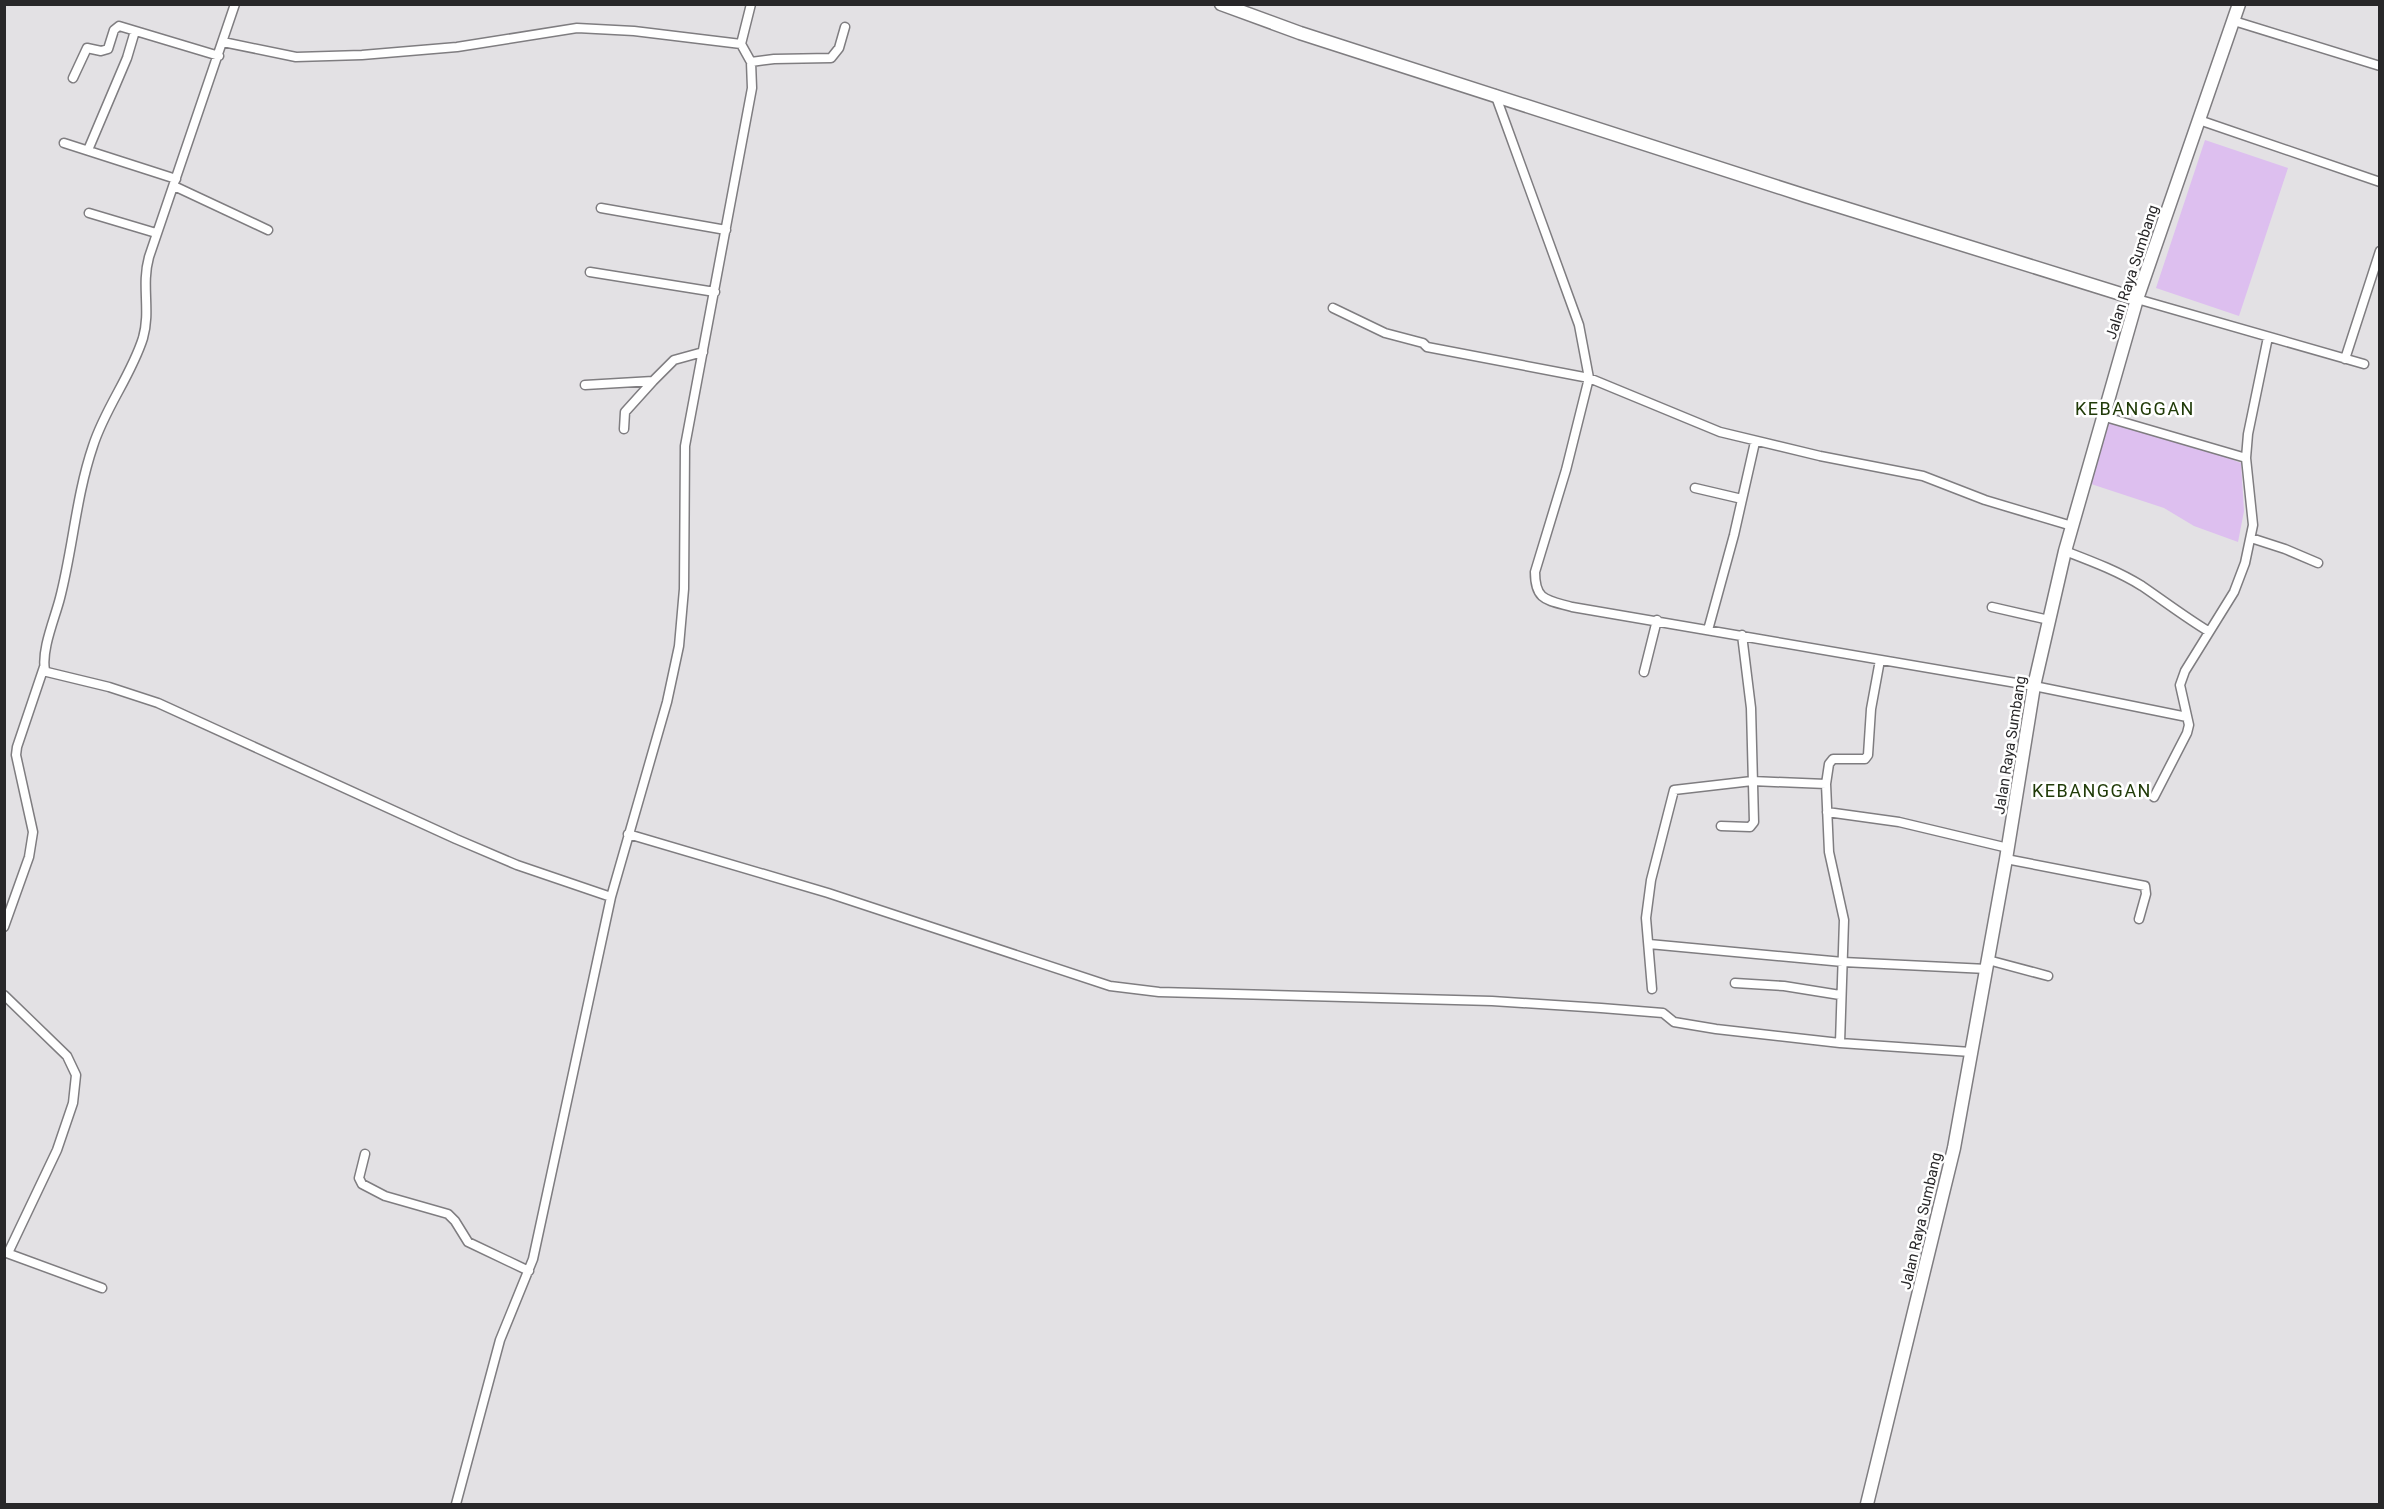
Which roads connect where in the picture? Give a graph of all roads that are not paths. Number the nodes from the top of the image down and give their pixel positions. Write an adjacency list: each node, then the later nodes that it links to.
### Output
1 (235, 4): 8 (street)
2 (751, 4): 9 (street)
3 (1221, 4): 14 (street)
4 (2239, 4): 5 (street, Jalan Raya Sumbang)
5 (2234, 21): 12 (street); 15 (street, Jalan Raya Sumbang)
6 (845, 27): 11 (street)
7 (135, 32): 10 (street); 13 (street); 17 (street)
8 (223, 42): 9 (street); 10 (street)
9 (741, 44): 11 (street)
10 (219, 56): 19 (street)
11 (751, 62): 23 (street)
12 (2379, 66)
13 (73, 78)
14 (1494, 94): 28 (street); 34 (street)
15 (2199, 120): 18 (street); 28 (street, Jalan Raya Sumbang)
16 (64, 143): 17 (street)
17 (88, 150): 19 (street)
18 (2379, 182)
19 (175, 183): 22 (street); 24 (street)
20 (602, 208): 23 (street)
21 (89, 213): 24 (street)
22 (268, 230)
23 (726, 230): 27 (street)
24 (156, 233): 54 (street)
25 (2379, 251): 32 (street)
26 (590, 273): 27 (street)
27 (715, 292): 31 (street)
28 (2137, 299): 30 (street); 37 (street, Jalan Raya Sumbang)
29 (1333, 308): 34 (street)
30 (2268, 337): 32 (street); 40 (street)
31 (703, 352): 35 (street); 63 (street)
32 (2345, 359): 33 (street)
33 (2364, 364)
34 (1589, 378): 39 (street); 48 (street)
35 (653, 381): 36 (street); 38 (street)
36 (585, 385)
37 (2102, 416): 40 (street); 43 (street, Jalan Raya Sumbang)
38 (624, 429)
39 (1755, 442): 42 (street); 43 (street)
40 (2246, 458): 44 (street)
41 (1695, 488): 42 (street)
42 (1742, 499): 50 (street)
43 (2072, 526): 45 (street, Jalan Raya Sumbang)
44 (2251, 538): 46 (street); 51 (street)
45 (2065, 551): 49 (street, Jalan Raya Sumbang); 51 (street)
46 (2318, 563)
47 (1992, 607): 49 (street)
48 (1658, 620): 50 (street); 55 (street)
49 (2049, 620): 56 (street, Jalan Raya Sumbang)
50 (1708, 630): 52 (street)
51 (2208, 631): 57 (street)
52 (1742, 635): 53 (street); 58 (street)
53 (1880, 660): 56 (street); 59 (street)
54 (44, 667): 65 (street); 67 (street)
55 (1644, 672)
56 (2034, 686): 57 (street); 64 (street, Jalan Raya Sumbang)
57 (2187, 717): 60 (street)
58 (1752, 782): 59 (street); 62 (street); 68 (street)
59 (1826, 784): 61 (street)
60 (2154, 797)
61 (1827, 812): 64 (street); 69 (street)
62 (1721, 826)
63 (628, 834): 65 (street); 76 (street)
64 (2007, 854): 66 (street); 70 (street, Jalan Raya Sumbang)
65 (611, 897): 80 (street)
66 (2139, 919)
67 (4, 927)
68 (1649, 944): 69 (street); 73 (street)
69 (1843, 962): 70 (street); 75 (street)
70 (1988, 964): 71 (street); 77 (street, Jalan Raya Sumbang)
71 (2048, 976)
72 (1735, 983): 75 (street)
73 (1652, 989)
74 (4, 995): 79 (street)
75 (1840, 995): 76 (street)
76 (1840, 1043): 77 (street)
77 (1971, 1052): 83 (street, Jalan Raya Sumbang)
78 (365, 1154): 80 (street)
79 (6, 1253): 81 (street)
80 (529, 1271): 82 (street)
81 (102, 1288)
82 (456, 1504)
83 (1867, 1504)

